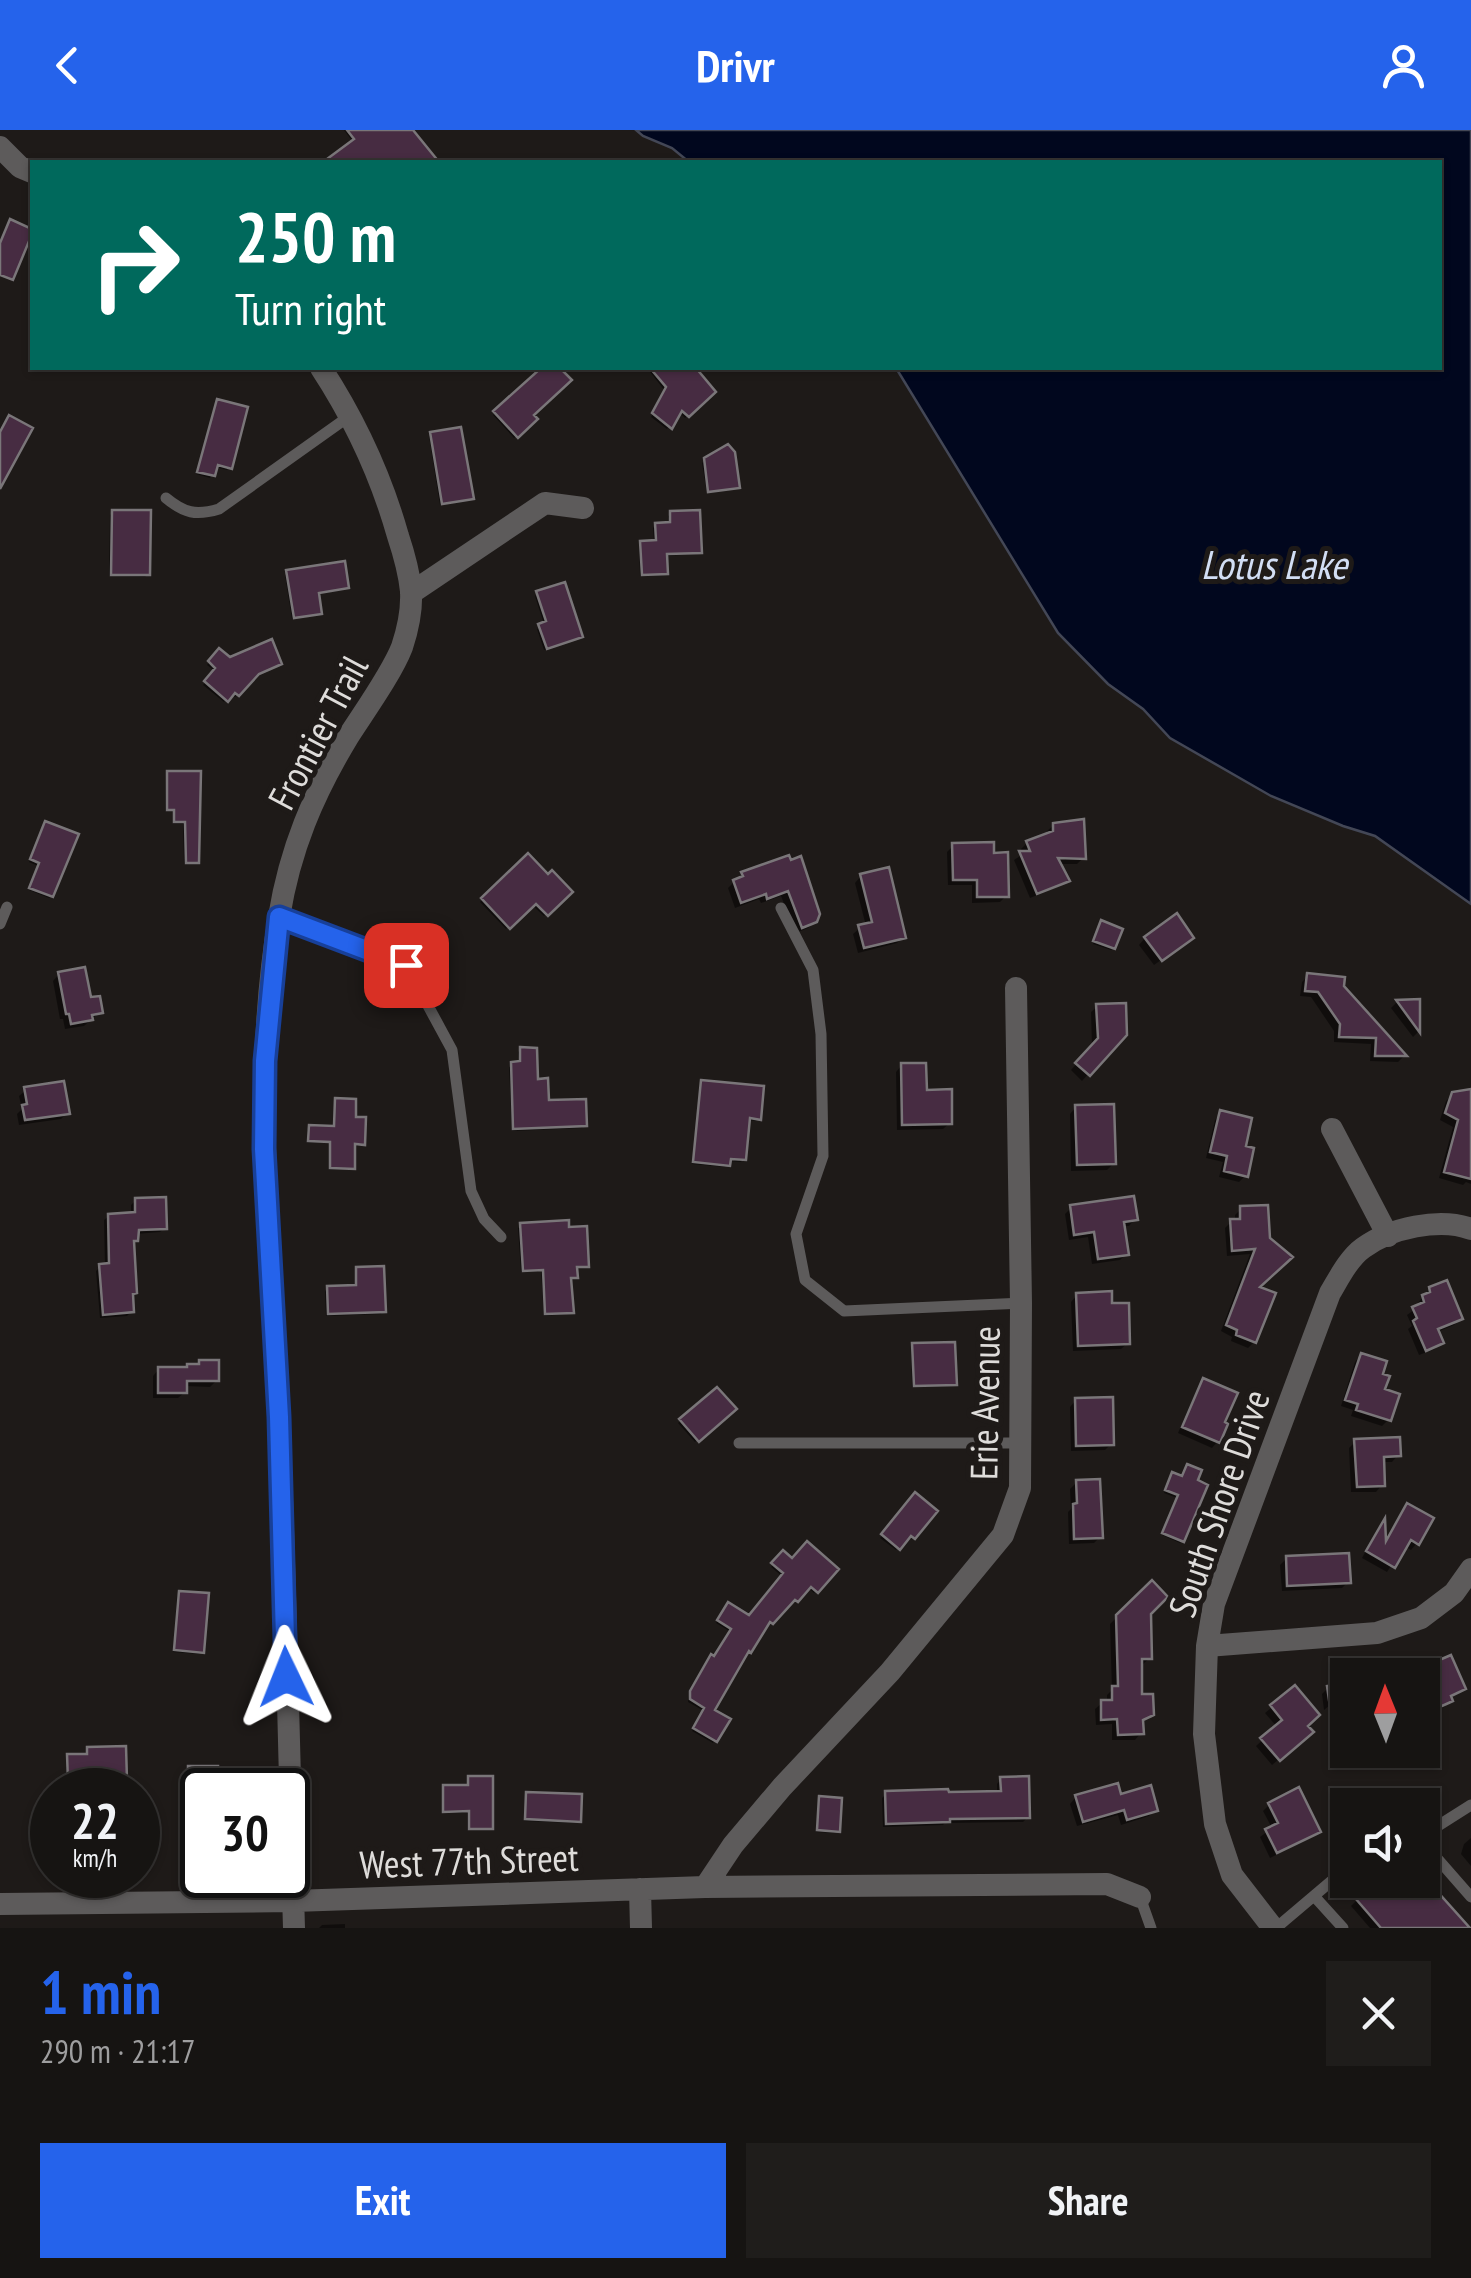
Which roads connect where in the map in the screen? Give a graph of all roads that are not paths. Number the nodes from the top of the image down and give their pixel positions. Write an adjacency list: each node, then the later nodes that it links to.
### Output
1 (0, 147): 2 (street)
2 (30, 171)
3 (322, 370): 4 (street, Frontier Trail)
4 (351, 415): 5 (lane); 7 (street, Frontier Trail)
5 (166, 498)
6 (583, 508): 7 (street)
7 (411, 592): 10 (street, Frontier Trail)
8 (8, 906): 11 (lane)
9 (781, 908): 17 (lane)
10 (279, 917): 15 (lane); 31 (street, Frontier Trail)
11 (0, 924)
12 (1016, 988): 17 (street, Erie Avenue)
13 (1332, 1129): 16 (street)
14 (1471, 1229): 16 (street, South Shore Drive)
15 (501, 1236)
16 (1388, 1236): 21 (street, South Shore Drive)
17 (1021, 1304): 19 (street, Erie Avenue)
18 (739, 1443): 19 (lane)
19 (1022, 1443): 26 (street, Erie Avenue)
20 (1471, 1568): 21 (street)
21 (1207, 1646): 36 (street, South Shore Drive)
22 (1471, 1805): 23 (lane)
23 (1440, 1826)
24 (1440, 1860): 30 (lane)
25 (1330, 1882): 28 (lane)
26 (705, 1887): 27 (street, West 77th Street); 29 (street)
27 (640, 1890): 31 (street, West 77th Street); 34 (street)
28 (1314, 1896): 36 (lane); 37 (lane)
29 (1140, 1897): 35 (lane)
30 (1471, 1898)
31 (293, 1900): 32 (street, West 77th Street); 33 (street, Frontier Trail)
32 (0, 1904)
33 (294, 1928)
34 (641, 1928)
35 (1151, 1928)
36 (1274, 1928)
37 (1343, 1928)

